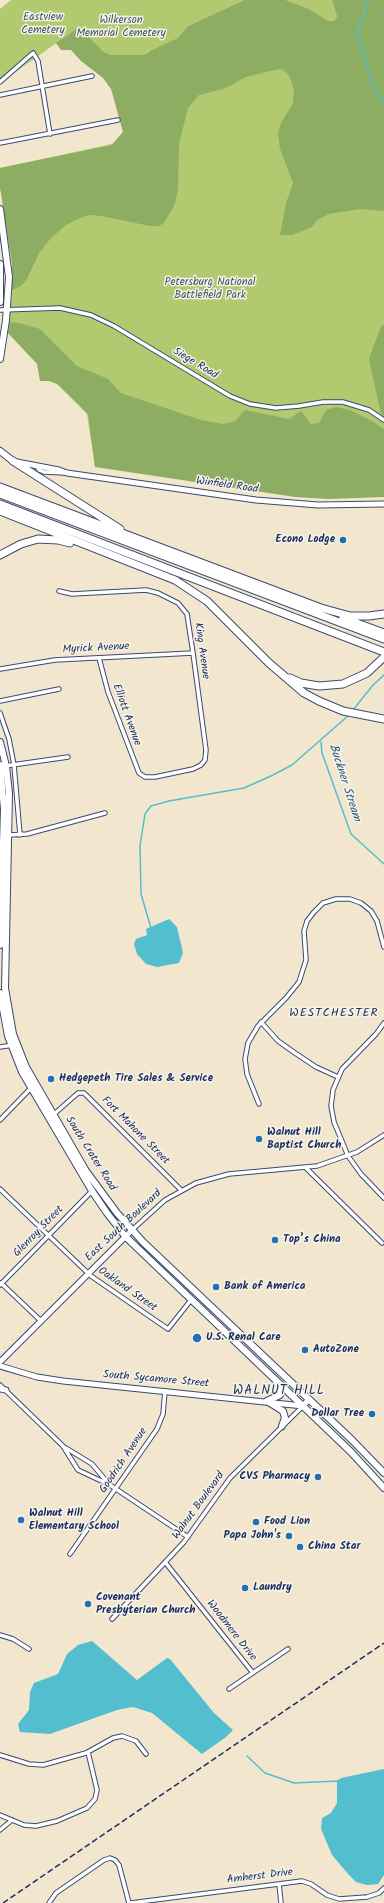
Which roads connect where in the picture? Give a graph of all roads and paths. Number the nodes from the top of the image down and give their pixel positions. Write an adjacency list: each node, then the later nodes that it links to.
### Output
1 (92, 76): 3 (street)
2 (0, 82): 3 (street)
3 (41, 87): 4 (street); 6 (street)
4 (0, 95)
5 (118, 120): 6 (street)
6 (50, 134): 7 (street)
7 (0, 143)
8 (0, 209): 9 (main road)
9 (2, 235): 12 (main road)
10 (0, 264): 11 (main road)
11 (0, 302)
12 (7, 309): 13 (street, Siege Road); 14 (main road); 16 (street, Siege Road)
13 (0, 310)
14 (1, 345): 15 (main road)
15 (0, 359)
16 (384, 420)
17 (0, 451): 18 (main road, Winfield Road)
18 (13, 461): 22 (main road, Winfield Road); 24 (highway)
19 (0, 487): 24 (highway)
20 (0, 494): 31 (highway)
21 (0, 504): 32 (highway)
22 (384, 504)
23 (0, 511): 25 (highway)
24 (134, 537): 28 (highway)
25 (106, 553): 26 (highway); 37 (highway)
26 (0, 555)
27 (59, 591): 33 (street, King Avenue)
28 (325, 610): 29 (highway); 30 (highway)
29 (384, 614)
30 (384, 633)
31 (384, 639)
32 (384, 652)
33 (193, 653): 35 (street, Myrick Avenue); 46 (street, King Avenue)
34 (384, 657): 37 (highway)
35 (99, 658): 36 (street, Myrick Avenue); 46 (street, Elliott Avenue)
36 (0, 669)
37 (279, 672): 41 (highway)
38 (59, 689): 39 (street)
39 (0, 701)
40 (0, 713): 44 (street)
41 (384, 719)
42 (0, 742): 45 (main road, South Crater Road)
43 (68, 757): 44 (street)
44 (14, 765): 45 (street); 49 (street)
45 (2, 766): 48 (main road, South Crater Road); 50 (main road, South Crater Road)
46 (141, 775)
47 (105, 813): 49 (street)
48 (8, 835): 49 (street); 52 (main road, South Crater Road)
49 (20, 835)
50 (0, 945)
51 (384, 947): 54 (street)
52 (2, 980): 57 (main road, South Crater Road)
53 (0, 993): 57 (main road, South Crater Road)
54 (261, 1022): 59 (street); 61 (street)
55 (384, 1023): 56 (street)
56 (382, 1029): 59 (street)
57 (14, 1045): 58 (street); 60 (main road, South Crater Road)
58 (0, 1047)
59 (338, 1077): 65 (street)
60 (33, 1086): 62 (main road, South Crater Road); 63 (street)
61 (259, 1104)
62 (51, 1117): 67 (main road, South Crater Road); 69 (street, Fort Mahone Street); 70 (main road, South Crater Road)
63 (0, 1120)
64 (384, 1135): 65 (street, East South Boulevard)
65 (348, 1156): 66 (street, East South Boulevard); 71 (street)
66 (306, 1168): 69 (street, East South Boulevard); 75 (street)
67 (96, 1186): 70 (street, Glenroy Street); 72 (main road, South Crater Road)
68 (0, 1188): 73 (street, Oakland Street)
69 (181, 1190): 72 (street, East South Boulevard)
70 (92, 1191): 73 (street, Glenroy Street); 74 (main road, South Crater Road)
71 (384, 1198)
72 (132, 1230): 74 (main road, East South Boulevard); 86 (main road, South Crater Road)
73 (48, 1236): 76 (street, Oakland Street); 77 (street, Glenroy Street)
74 (125, 1236): 76 (main road, East South Boulevard); 78 (main road, South Crater Road)
75 (382, 1243)
76 (88, 1273): 78 (street, Oakland Street); 79 (main road, East South Boulevard)
77 (0, 1284): 79 (street)
78 (191, 1300): 82 (main road, South Crater Road)
79 (41, 1321): 80 (main road, East South Boulevard)
80 (0, 1362)
81 (0, 1366): 85 (main road, South Sycamore Street)
82 (279, 1383): 87 (main road); 88 (main road, South Crater Road)
83 (0, 1385): 84 (street)
84 (3, 1390): 90 (street)
85 (165, 1391): 87 (main road, South Sycamore Street); 94 (street, Goodrich Avenue)
86 (309, 1399): 88 (main road); 91 (main road, South Crater Road)
87 (266, 1401): 88 (main road, South Sycamore Street); 89 (main road)
88 (303, 1406): 89 (street, Walnut Boulevard); 93 (main road, South Crater Road)
89 (282, 1426): 95 (street, Walnut Boulevard)
90 (63, 1446): 92 (street); 92 (street)
91 (384, 1473)
92 (110, 1485): 94 (street)
93 (384, 1488)
94 (116, 1489): 95 (street); 96 (street, Goodrich Avenue)
95 (188, 1537): 97 (street, Walnut Boulevard)
96 (70, 1554)
97 (165, 1562): 98 (street, Walnut Boulevard); 102 (street, Woodmere Drive)
98 (112, 1619)
99 (0, 1635): 100 (street)
100 (29, 1649)
101 (288, 1649): 102 (street)
102 (253, 1673): 103 (street)
103 (229, 1689)
104 (88, 1752): 105 (street); 106 (street); 108 (street)
105 (146, 1754)
106 (0, 1756)
107 (0, 1815): 108 (street)
108 (12, 1820): 109 (street)
109 (0, 1830)
110 (279, 1884): 111 (street, Amherst Drive); 113 (street, Amherst Drive); 114 (street)
111 (384, 1888)
112 (49, 1903): 113 (street)
113 (130, 1903)
114 (281, 1903)

